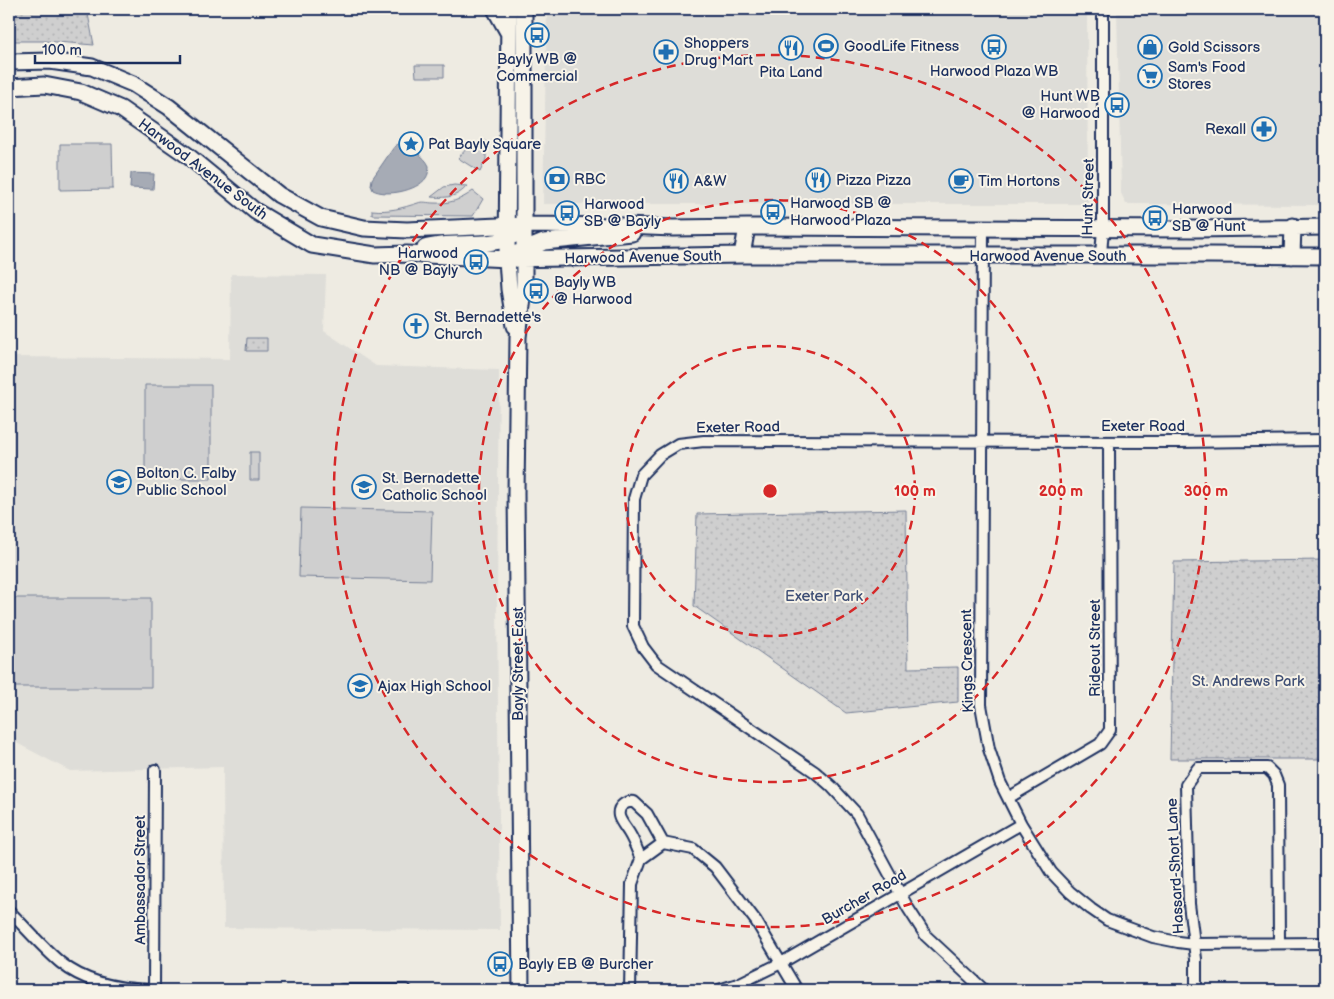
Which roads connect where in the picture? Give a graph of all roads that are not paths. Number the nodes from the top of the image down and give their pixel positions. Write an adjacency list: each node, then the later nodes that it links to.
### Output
1 (495, 9): 5 (main road)
2 (509, 9): 5 (main road, Bayly Street East)
3 (524, 9): 8 (main road, Bayly Street East)
4 (1103, 9): 14 (street, Hunt Street)
5 (508, 33): 15 (main road, Bayly Street East)
6 (9, 62): 15 (main road, Harwood Avenue South)
7 (9, 87): 16 (main road, Harwood Avenue South)
8 (523, 225): 12 (main road, Harwood Avenue South); 15 (main road); 17 (main road, Bayly Street East)
9 (1293, 226): 11 (main road, Harwood Avenue South); 14 (main road, Harwood Avenue South); 21 (main road)
10 (747, 227): 12 (main road, Harwood Avenue South); 13 (main road, Harwood Avenue South); 18 (main road)
11 (1325, 227)
12 (673, 228): 17 (main road)
13 (982, 228): 14 (main road, Harwood Avenue South); 20 (street, Kings Crescent)
14 (1103, 228): 19 (street, Hunt Street)
15 (507, 233): 16 (main road); 23 (main road, Bayly Street East)
16 (407, 254): 23 (main road, Harwood Avenue South)
17 (524, 254): 18 (main road, Harwood Avenue South); 23 (main road, Harwood Avenue South); 24 (main road, Bayly Street East)
18 (742, 255): 20 (main road, Harwood Avenue South)
19 (1101, 255): 20 (main road, Harwood Avenue South); 21 (main road, Harwood Avenue South)
20 (982, 256): 26 (street, Kings Crescent)
21 (1292, 256): 22 (main road, Harwood Avenue South)
22 (1325, 256)
23 (507, 259): 24 (main road, Bayly Street East)
24 (518, 337): 43 (main road, Bayly Street East)
25 (1325, 440): 27 (street, Exeter Road)
26 (982, 441): 27 (street, Exeter Road); 29 (street, Kings Crescent); 33 (street, Exeter Road)
27 (1110, 442): 29 (street, Rideout Street)
28 (155, 770): 40 (street, Ambassador Street)
29 (1008, 798): 30 (street, Kings Crescent)
30 (1021, 824): 33 (street, Burcher Road); 37 (street, Kings Crescent)
31 (663, 843): 32 (street); 32 (street); 38 (street)
32 (641, 859): 44 (street)
33 (900, 894): 38 (street, Burcher Road); 47 (street, Exeter Road)
34 (9, 911): 39 (street)
35 (1279, 942): 36 (street, Kings Crescent); 37 (street, Kings Crescent); 37 (street, Hassard-Short Lane)
36 (1325, 943)
37 (1194, 944): 48 (street)
38 (780, 962): 45 (street, Burcher Road); 46 (street)
39 (149, 990)
40 (154, 990)
41 (342, 990): 42 (street)
42 (406, 990)
43 (521, 990)
44 (630, 990)
45 (719, 990)
46 (796, 990)
47 (984, 990)
48 (1196, 990)

